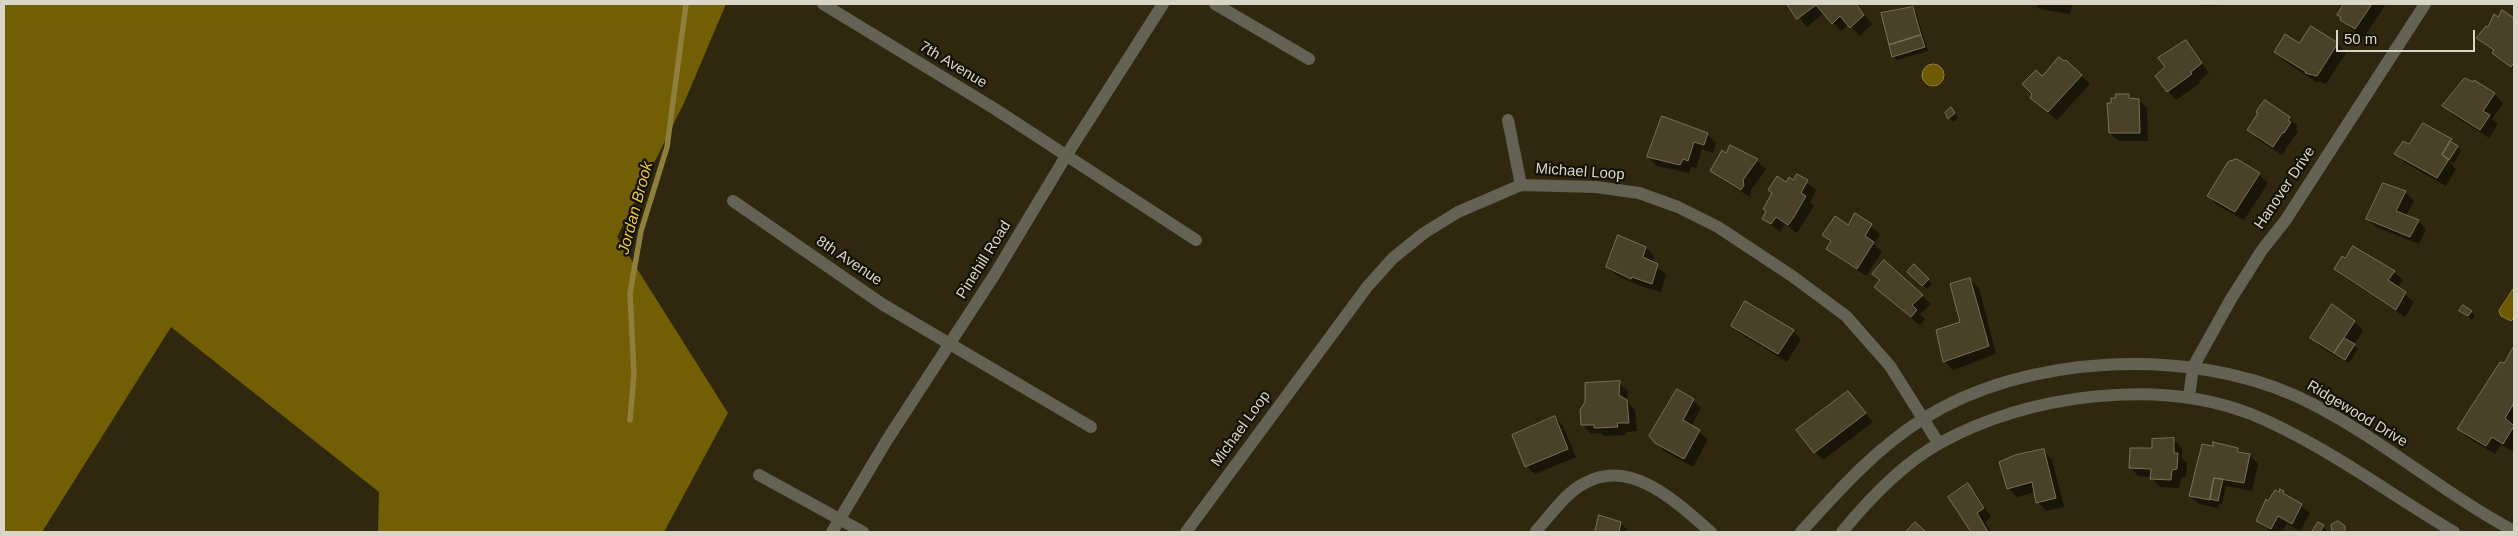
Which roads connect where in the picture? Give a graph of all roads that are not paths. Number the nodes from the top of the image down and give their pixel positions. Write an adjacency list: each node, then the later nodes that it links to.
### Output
1 (823, 4): 7 (street, 7th Avenue)
2 (1163, 4): 7 (street, Pinehill Road)
3 (1215, 4): 5 (street)
4 (2425, 4): 12 (street, Hanover Drive)
5 (1309, 59)
6 (1508, 120): 8 (street)
7 (1066, 156): 10 (street, 7th Avenue); 11 (street, Pinehill Road)
8 (1521, 185): 14 (street, Michael Loop); 22 (street, Michael Loop)
9 (733, 201): 11 (street, 8th Avenue)
10 (1196, 240)
11 (950, 343): 15 (street, 8th Avenue); 18 (street, Pinehill Road)
12 (2193, 367): 13 (street, Hanover Drive); 14 (street, Ridgewood Drive); 19 (street, Ridgewood Drive)
13 (2189, 397): 16 (street); 27 (street)
14 (1923, 419): 16 (street, Michael Loop); 25 (street, Ridgewood Drive)
15 (1091, 427)
16 (1939, 444): 26 (street)
17 (760, 476): 18 (street)
18 (840, 519): 20 (street, Pinehill Road); 21 (street)
19 (2514, 531)
20 (832, 532)
21 (863, 532)
22 (1186, 532)
23 (1536, 532): 24 (street)
24 (1711, 532)
25 (1801, 532)
26 (1842, 532)
27 (2454, 532)

